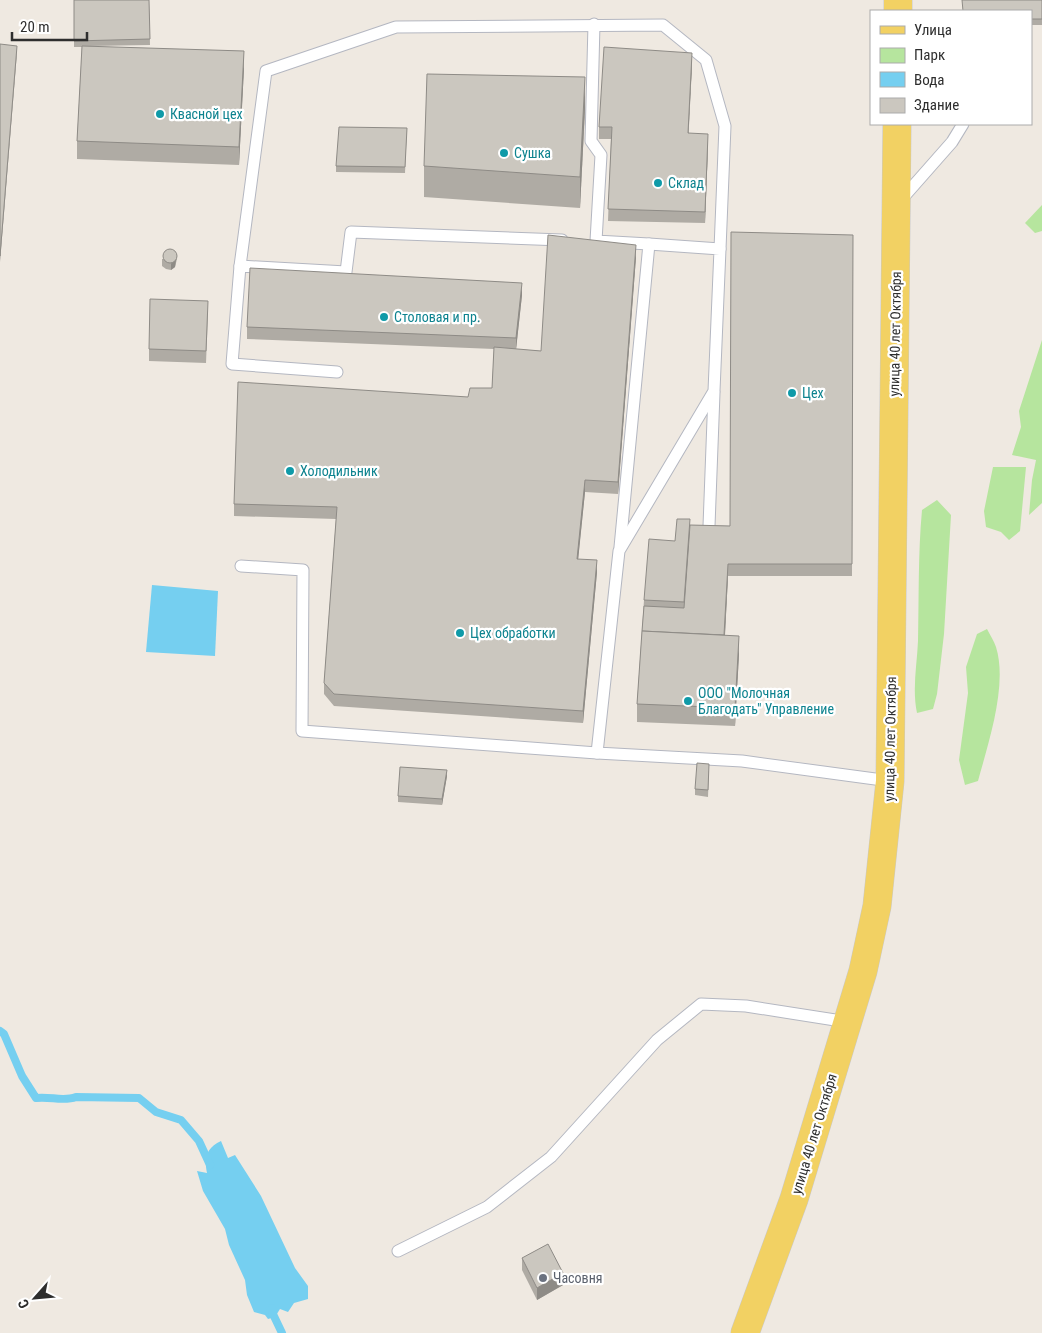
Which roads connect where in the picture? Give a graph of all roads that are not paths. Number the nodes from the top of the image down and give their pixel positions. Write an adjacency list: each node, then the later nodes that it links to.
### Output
1 (594, 24): 5 (lane); 7 (lane); 8 (lane)
2 (897, 125): 4 (main road, улица 40 лет Октября)
3 (963, 125): 4 (lane)
4 (897, 204): 15 (main road, улица 40 лет Октября)
5 (586, 241): 6 (lane); 8 (lane)
6 (649, 244): 7 (lane); 12 (lane)
7 (720, 249): 10 (lane)
8 (240, 266): 9 (lane)
9 (337, 372)
10 (714, 391): 11 (lane); 12 (lane)
11 (709, 526)
12 (620, 551): 14 (lane)
13 (241, 566): 14 (lane)
14 (597, 753): 15 (lane)
15 (890, 781): 16 (main road, улица 40 лет Октября)
16 (848, 1022): 17 (lane); 18 (main road, улица 40 лет Октября)
17 (398, 1251)
18 (745, 1333)

